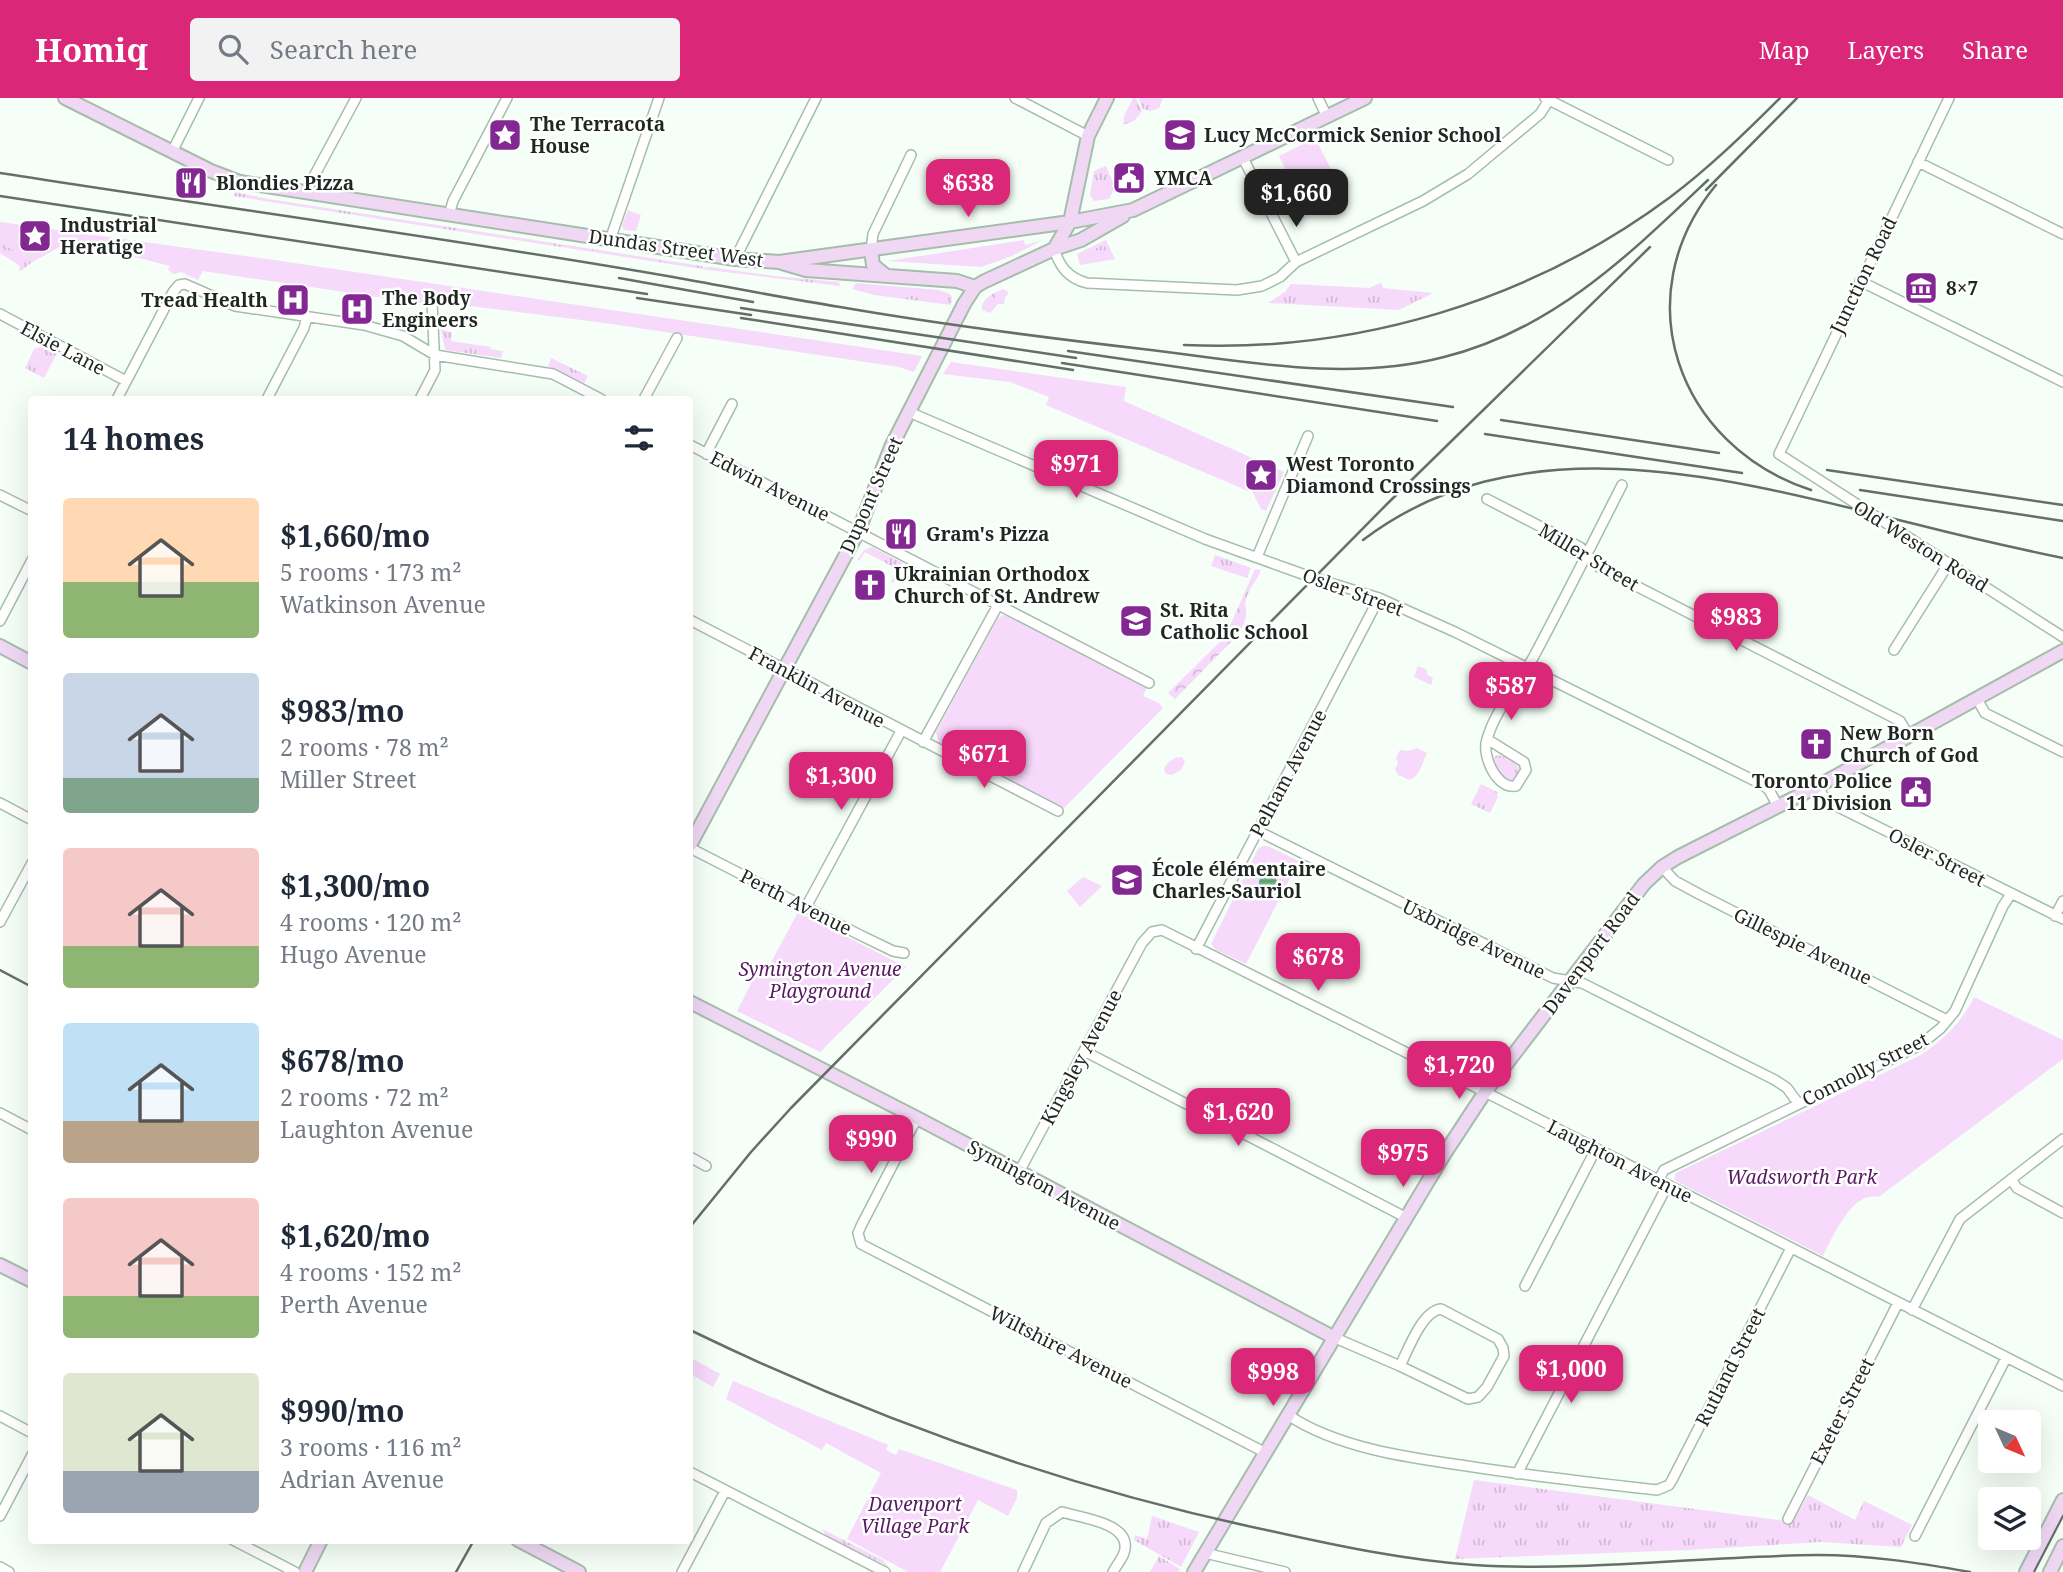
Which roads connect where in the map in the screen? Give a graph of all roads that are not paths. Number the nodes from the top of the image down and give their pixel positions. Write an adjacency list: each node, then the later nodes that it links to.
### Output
1 (65, 98): 15 (main road, Dundas Street West)
2 (199, 98): 15 (street)
3 (356, 98): 20 (street)
4 (507, 98): 22 (street)
5 (659, 98): 25 (street)
6 (816, 98): 28 (street)
7 (1015, 98): 14 (street)
8 (1107, 98): 14 (main road)
9 (1318, 98): 13 (street)
10 (1365, 98): 13 (main road, Dundas Street West)
11 (1949, 98): 19 (street, Junction Road)
12 (1547, 99): 18 (street); 30 (street)
13 (1328, 117): 17 (main road, Dundas Street West)
14 (1088, 136): 23 (main road)
15 (172, 152): 20 (main road, Dundas Street West)
16 (911, 155): 27 (street)
17 (1243, 158): 21 (main road, Dundas Street West); 30 (street)
18 (1668, 160)
19 (1918, 162): 24 (street); 32 (street, Junction Road)
20 (305, 193): 22 (main road, Dundas Street West)
21 (1133, 210): 23 (main road, Dundas Street West); 26 (main road)
22 (449, 215): 25 (main road, Dundas Street West)
23 (1070, 222): 26 (main road); 27 (main road, Dundas Street West)
24 (2063, 234)
25 (610, 240): 28 (main road, Dundas Street West)
26 (1054, 249): 30 (street); 33 (main road)
27 (871, 250): 29 (main road, Dundas Street West); 31 (main road)
28 (734, 259): 29 (main road, Dundas Street West)
29 (779, 262): 31 (main road)
30 (1296, 262)
31 (884, 274): 33 (main road)
32 (1860, 281): 40 (street); 51 (street, Junction Road)
33 (975, 287): 47 (main road, Dupont Street)
34 (432, 302): 38 (street)
35 (0, 314): 39 (street, Elsie Lane)
36 (307, 317): 38 (street); 39 (street); 42 (street)
37 (677, 338): 45 (street)
38 (435, 355): 43 (street); 44 (street)
39 (126, 381): 41 (street)
40 (2063, 382)
41 (118, 396)
42 (269, 396)
43 (422, 396)
44 (595, 396)
45 (646, 396)
46 (732, 404): 50 (street)
47 (909, 412): 56 (main road, Dupont Street); 58 (street, Osler Street)
48 (1308, 436): 58 (street)
49 (693, 447): 50 (street, Edwin Avenue)
50 (706, 454): 56 (street, Edwin Avenue)
51 (1779, 454): 59 (street, Old Weston Road)
52 (1622, 485): 57 (street)
53 (0, 495): 55 (street)
54 (1487, 499): 57 (street, Miller Street)
55 (28, 509)
56 (858, 532): 62 (street, Edwin Avenue); 71 (main road, Dupont Street)
57 (1585, 554): 70 (street); 75 (street, Miller Street)
58 (1257, 557): 61 (street, Osler Street)
59 (1949, 563): 65 (street, Old Weston Road); 67 (street)
60 (28, 568): 63 (street)
61 (1380, 598): 70 (street, Osler Street); 84 (street, Pelham Avenue)
62 (998, 605): 72 (street, Edwin Avenue); 77 (street)
63 (0, 621)
64 (693, 622): 71 (street, Franklin Avenue)
65 (2063, 637)
66 (0, 646): 69 (main road)
67 (1894, 650)
68 (2063, 652): 73 (main road, Davenport Road)
69 (28, 661)
70 (1523, 666): 76 (street); 81 (street, Osler Street)
71 (783, 668): 74 (street, Franklin Avenue); 85 (main road, Dupont Street)
72 (1149, 683)
73 (1977, 699): 75 (main road, Davenport Road); 78 (street)
74 (901, 731): 77 (street, Franklin Avenue); 91 (street)
75 (1909, 736): 79 (main road, Davenport Road)
76 (1487, 739): 76 (street)
77 (923, 742): 82 (street, Franklin Avenue)
78 (2063, 752)
79 (1818, 786): 81 (main road, Davenport Road); 89 (street, Osler Street)
80 (0, 803): 83 (street)
81 (1778, 806): 87 (main road, Davenport Road)
82 (1058, 811)
83 (28, 818)
84 (1258, 831): 95 (street, Pelham Avenue); 97 (street, Uxbridge Avenue)
85 (693, 840)
86 (693, 848): 91 (street, Perth Avenue)
87 (1662, 867): 97 (main road, Davenport Road); 99 (street, Gillespie Avenue)
88 (28, 870): 93 (street)
89 (2011, 894): 92 (street, Osler Street); 99 (street, Connolly Street)
90 (2063, 901): 92 (street)
91 (806, 907): 96 (street, Perth Avenue)
92 (2059, 918)
93 (0, 922)
94 (1142, 943): 95 (street, Laughton Avenue); 100 (street, Kingsley Avenue)
95 (1196, 949): 101 (street, Laughton Avenue)
96 (904, 953)
97 (1570, 981): 101 (main road, Davenport Road); 102 (street, Uxbridge Avenue)
98 (693, 1004): 104 (main road, Symington Avenue)
99 (1947, 1020): 102 (street, Connolly Street)
100 (1084, 1051): 110 (street, Kingsley Avenue); 114 (street)
101 (1485, 1092): 107 (street, Laughton Avenue); 114 (main road, Davenport Road)
102 (1798, 1103): 112 (street, Connolly Street)
103 (0, 1113): 105 (street)
104 (917, 1118): 110 (main road, Symington Avenue); 128 (street, Wiltshire Avenue)
105 (28, 1128)
106 (2063, 1139): 111 (street)
107 (1596, 1149): 112 (street, Laughton Avenue); 118 (street)
108 (693, 1159): 109 (street)
109 (706, 1166)
110 (1019, 1172): 121 (main road, Symington Avenue)
111 (2011, 1179): 113 (street); 120 (street)
112 (1662, 1183): 115 (street, Laughton Avenue); 131 (street, Connolly Street)
113 (2063, 1213)
114 (1405, 1217): 121 (main road, Davenport Road)
115 (1791, 1248): 119 (street, Laughton Avenue); 131 (street, Rutland Street)
116 (0, 1265): 117 (main road)
117 (28, 1279)
118 (1525, 1286)
119 (1898, 1303): 120 (street, Laughton Avenue); 135 (street, Exeter Street)
120 (1912, 1310): 122 (street, Laughton Avenue)
121 (1333, 1337): 123 (street, Symington Avenue); 125 (main road, Davenport Road)
122 (2006, 1358): 124 (street, Laughton Avenue); 136 (street)
123 (1400, 1366): 123 (street, Symington Avenue)
124 (2063, 1387)
125 (1288, 1415): 128 (main road, Davenport Road); 131 (street)
126 (0, 1416): 127 (street)
127 (28, 1431)
128 (1266, 1453): 141 (main road, Davenport Road)
129 (28, 1463): 134 (street)
130 (693, 1474): 132 (street)
131 (1517, 1474)
132 (725, 1491): 147 (street); 148 (street)
133 (2063, 1500): 153 (main road)
134 (0, 1516)
135 (1788, 1519)
136 (1915, 1536)
137 (241, 1544): 144 (street)
138 (319, 1544): 145 (main road)
139 (526, 1544): 146 (main road)
140 (2063, 1546): 154 (main road)
141 (1205, 1553): 151 (main road, Davenport Road); 152 (street)
142 (0, 1567): 143 (street)
143 (9, 1572)
144 (295, 1572)
145 (305, 1572)
146 (579, 1572)
147 (682, 1572)
148 (886, 1572)
149 (1023, 1572): 150 (street)
150 (1113, 1572)
151 (1194, 1572)
152 (1285, 1572)
153 (2026, 1572)
154 (2050, 1572)

